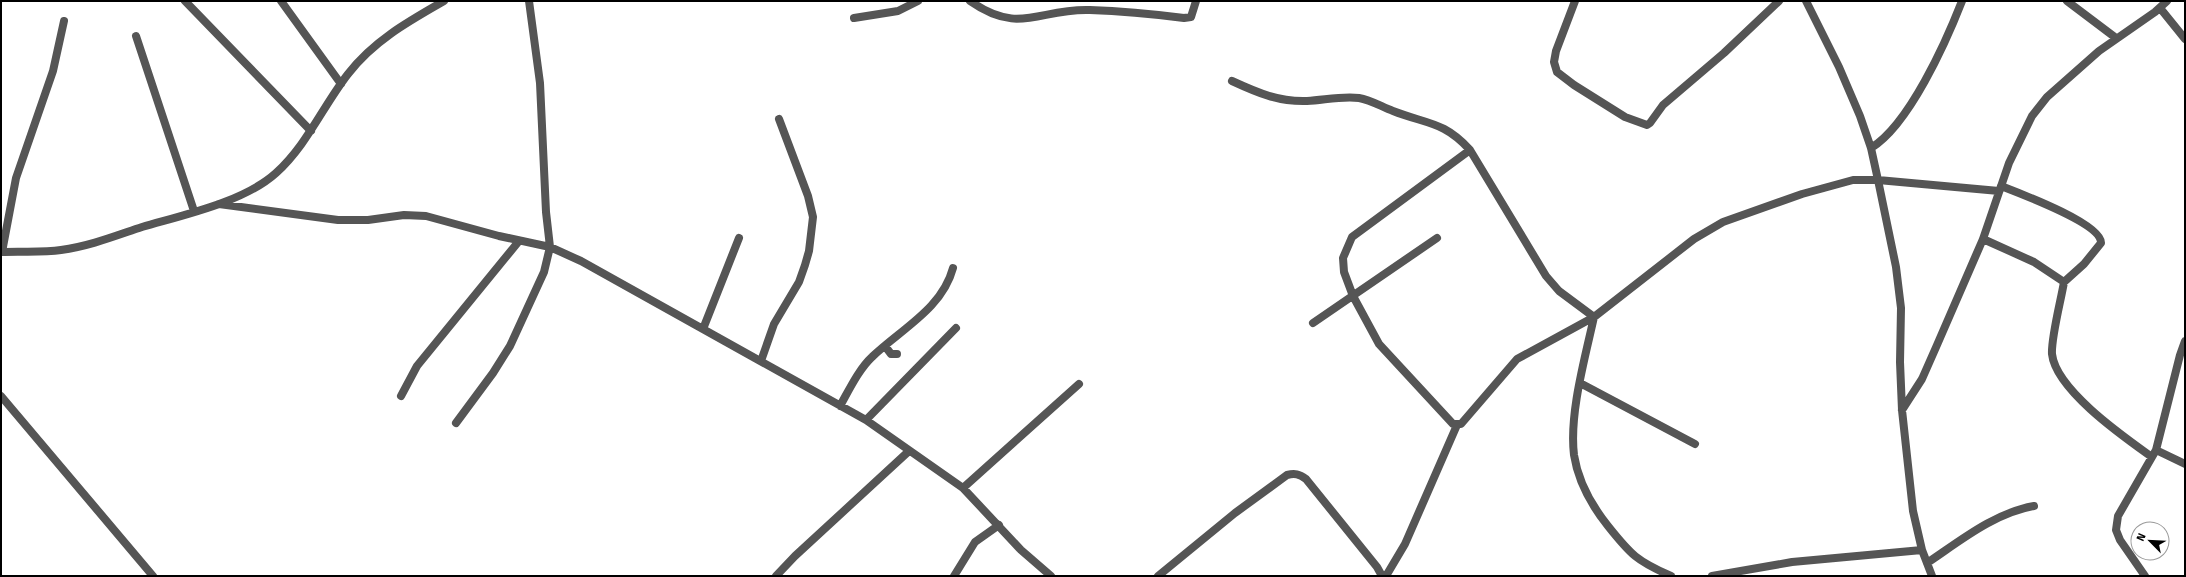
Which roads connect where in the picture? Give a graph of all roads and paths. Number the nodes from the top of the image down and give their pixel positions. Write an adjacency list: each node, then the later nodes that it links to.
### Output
1 (185, 1): 23 (street)
2 (281, 1): 21 (street)
3 (444, 1): 21 (street)
4 (529, 1): 34 (street)
5 (918, 1): 15 (street)
6 (970, 1): 7 (street)
7 (1196, 1)
8 (1575, 1): 9 (street)
9 (1779, 1)
10 (1806, 1): 24 (street)
11 (1962, 1): 24 (street)
12 (2067, 1): 18 (street)
13 (2167, 1): 14 (street)
14 (2160, 8): 18 (street); 19 (street)
15 (854, 18)
16 (64, 21): 35 (street)
17 (136, 36): 29 (street)
18 (2116, 38): 27 (street)
19 (2185, 39)
20 (1232, 81): 25 (street)
21 (341, 84): 23 (street)
22 (779, 119): 46 (street)
23 (311, 131): 28 (street)
24 (1871, 148): 26 (street)
25 (1470, 150): 38 (street); 39 (street)
26 (1878, 180): 27 (street); 39 (street); 52 (street)
27 (2000, 188): 32 (street); 37 (street)
28 (218, 204): 29 (street); 33 (street)
29 (194, 211): 35 (street)
30 (739, 238): 42 (street)
31 (1437, 238): 38 (street)
32 (1983, 239): 37 (street); 52 (street)
33 (519, 241): 34 (street); 50 (street)
34 (550, 247): 42 (street); 54 (street)
35 (2, 252)
36 (953, 268): 44 (street)
37 (2064, 282): 58 (street)
38 (1353, 296): 40 (street); 55 (street)
39 (1594, 317): 47 (street); 55 (street)
40 (1313, 323)
41 (956, 328): 53 (street)
42 (703, 330): 46 (street)
43 (2185, 341): 58 (street)
44 (884, 346): 45 (street); 51 (street)
45 (897, 354)
46 (762, 362): 51 (street)
47 (1580, 383): 56 (street); 72 (street)
48 (1079, 384): 60 (street)
49 (1, 396): 65 (street)
50 (401, 396)
51 (840, 406): 53 (street)
52 (1902, 410): 63 (street)
53 (866, 420): 57 (street)
54 (456, 423)
55 (1457, 425): 71 (street)
56 (1694, 444)
57 (909, 451): 60 (street); 66 (street)
58 (2154, 454): 59 (street); 75 (street)
59 (2185, 464)
60 (963, 488): 62 (street)
61 (2034, 506): 64 (street)
62 (999, 525): 67 (street); 68 (street)
63 (1922, 550): 64 (street); 73 (street)
64 (1926, 562): 74 (street)
65 (153, 576)
66 (776, 576)
67 (954, 576)
68 (1051, 576)
69 (1158, 576): 70 (street)
70 (1382, 576)
71 (1386, 576)
72 (1671, 576)
73 (1712, 576)
74 (1932, 576)
75 (2145, 576)

